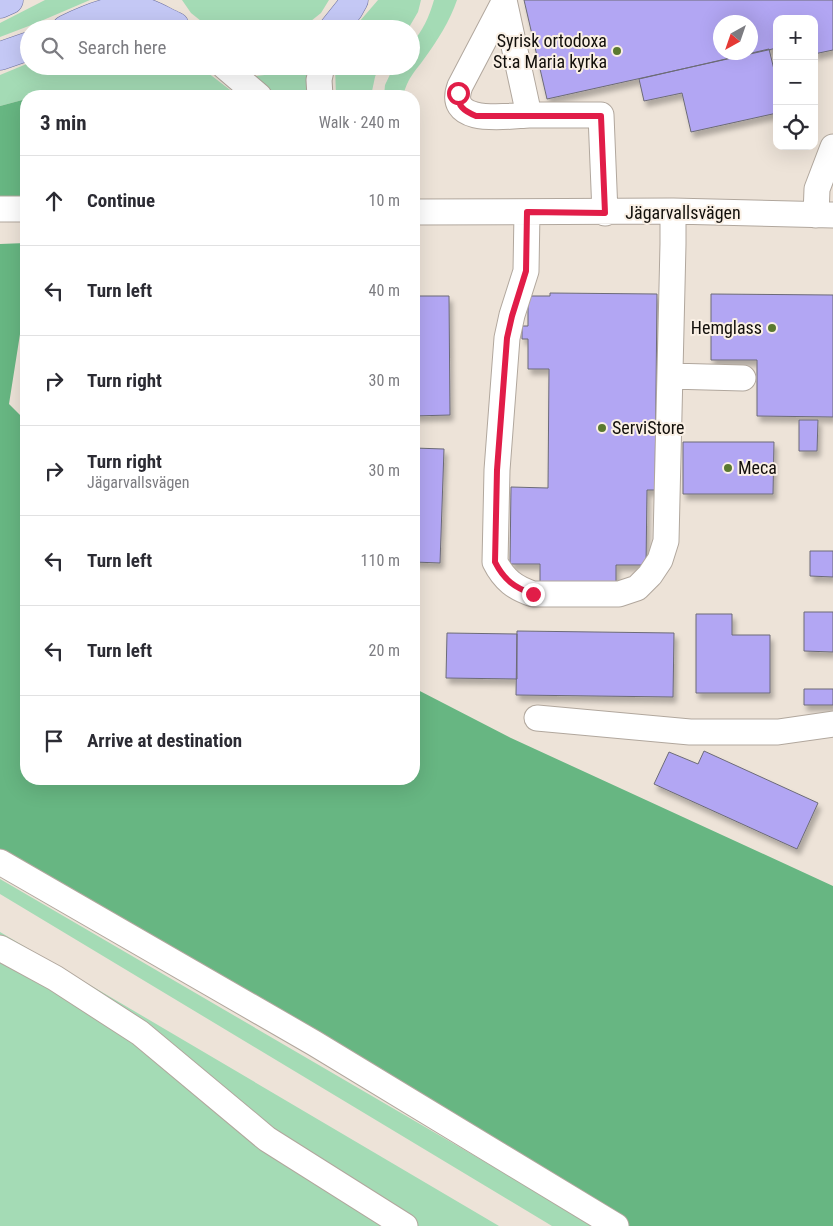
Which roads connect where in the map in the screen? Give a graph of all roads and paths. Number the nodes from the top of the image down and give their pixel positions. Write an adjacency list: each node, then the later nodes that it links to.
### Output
1 (9, 0): 5 (main road)
2 (157, 0): 8 (main road)
3 (354, 0): 9 (main road)
4 (504, 1): 16 (street); 16 (street)
5 (0, 4)
6 (88, 20): 7 (main road)
7 (162, 20)
8 (171, 20)
9 (341, 20)
10 (20, 49): 11 (main road)
11 (0, 56)
12 (234, 75): 14 (street)
13 (320, 75): 15 (street)
14 (251, 90)
15 (320, 90)
16 (529, 115): 23 (street)
17 (833, 148): 24 (street)
18 (0, 209): 19 (street)
19 (20, 209)
20 (420, 212): 21 (street, Jägarvallsvägen)
21 (527, 212): 23 (street, Jägarvallsvägen); 25 (street)
22 (673, 212): 23 (street, Jägarvallsvägen); 24 (street, Jägarvallsvägen); 25 (street)
23 (605, 213)
24 (824, 215)
25 (670, 376): 26 (street)
26 (743, 378)
27 (537, 718): 28 (street)
28 (833, 724)
29 (0, 862): 32 (street)
30 (0, 948): 31 (street)
31 (405, 1226)
32 (616, 1226)

